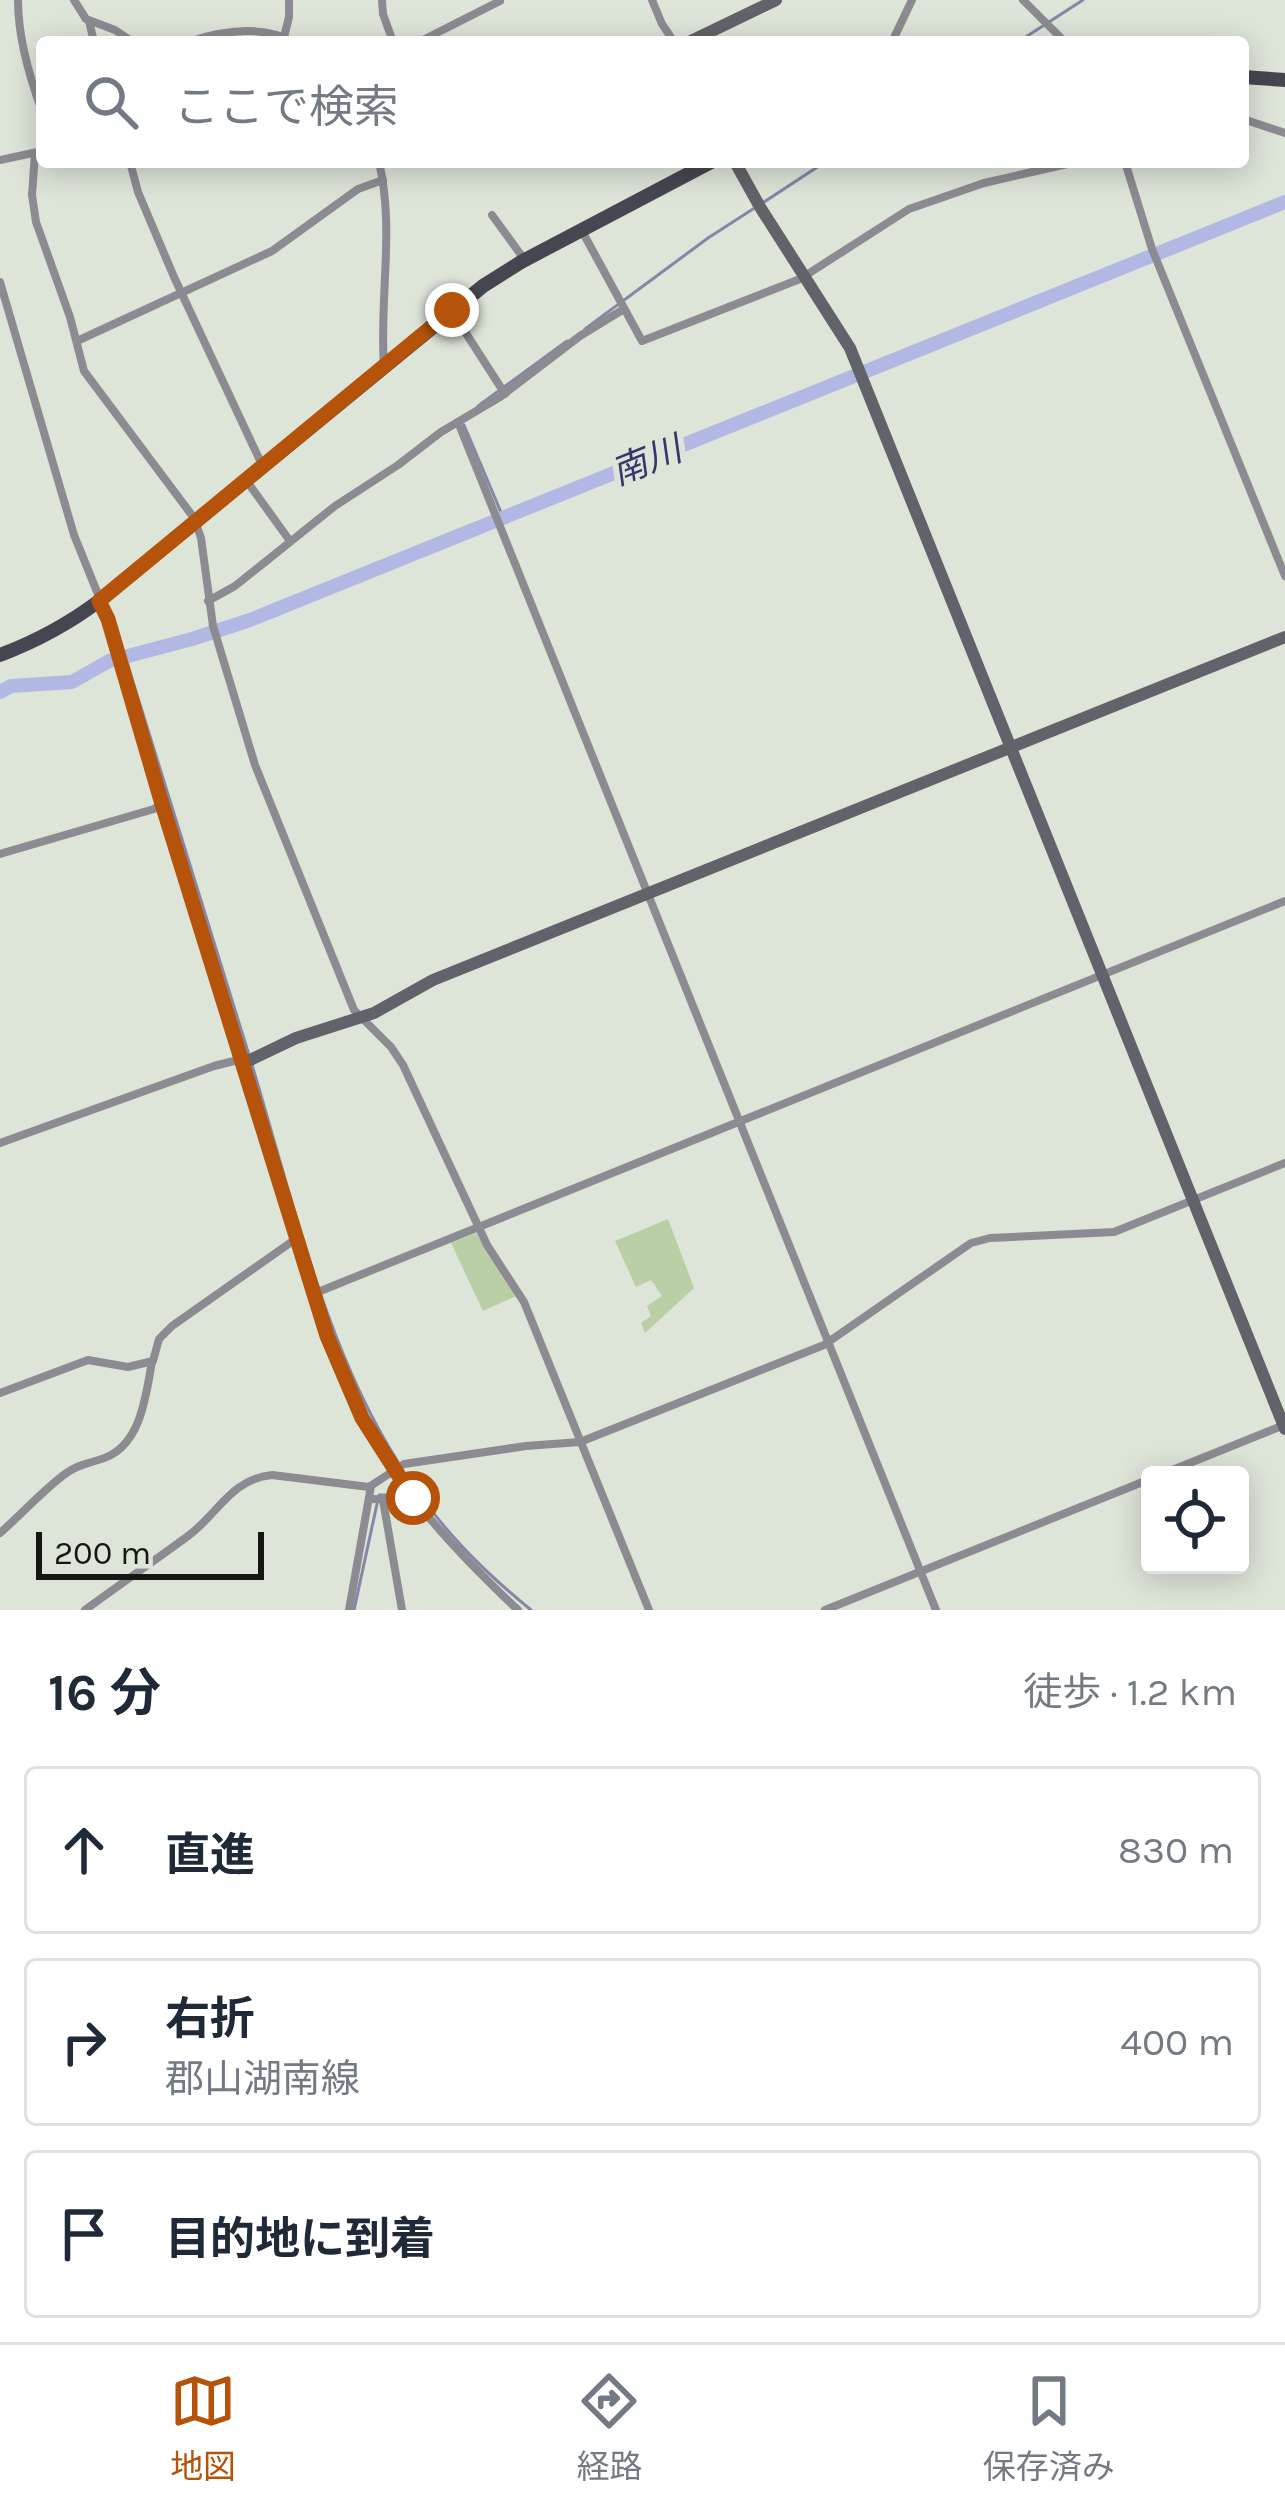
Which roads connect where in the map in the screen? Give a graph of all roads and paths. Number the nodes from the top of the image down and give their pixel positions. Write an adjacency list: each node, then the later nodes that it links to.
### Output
1 (18, 0): 24 (street)
2 (74, 0): 10 (street)
3 (289, 0): 15 (street)
4 (382, 0): 16 (street)
5 (652, 0): 18 (street)
6 (776, 0): 19 (street)
7 (912, 0): 20 (street)
8 (1023, 0): 21 (street)
9 (500, 1): 17 (street)
10 (89, 21): 11 (street); 12 (street)
11 (93, 36)
12 (124, 36)
13 (208, 36): 14 (street)
14 (269, 36)
15 (288, 36)
16 (391, 36)
17 (431, 36)
18 (670, 36)
19 (701, 36)
20 (895, 36)
21 (1059, 36)
22 (1249, 77): 23 (main road)
23 (1285, 80)
24 (36, 90)
25 (1249, 121): 26 (street)
26 (1285, 133)
27 (36, 153): 28 (street)
28 (0, 160)
29 (36, 168): 45 (street)
30 (132, 168): 42 (street)
31 (380, 168): 36 (street)
32 (700, 168): 38 (main road)
33 (739, 168): 40 (street)
34 (1050, 168): 40 (street)
35 (1127, 168): 53 (street)
36 (383, 180): 42 (street); 46 (street)
37 (492, 215): 39 (street)
38 (581, 230): 39 (main road); 43 (street)
39 (525, 260): 44 (main road)
40 (805, 276): 43 (street); 58 (street)
41 (0, 282): 54 (street)
42 (181, 292): 45 (street); 49 (street)
43 (624, 309): 47 (street)
44 (452, 310): 46 (main road); 47 (street)
45 (77, 341): 51 (street)
46 (384, 366): 49 (main road)
47 (505, 394): 48 (street)
48 (458, 422): 52 (street); 61 (street)
49 (263, 466): 50 (main road)
50 (246, 480): 51 (main road); 52 (street)
51 (195, 523): 54 (main road); 55 (street)
52 (290, 541): 55 (street)
53 (1285, 576)
54 (99, 601): 57 (main road); 59 (street)
55 (208, 601): 64 (street)
56 (1285, 637): 58 (street)
57 (0, 656)
58 (1010, 747): 61 (street); 63 (street)
59 (162, 804): 60 (street); 65 (street)
60 (0, 854)
61 (649, 893): 64 (street); 66 (street)
62 (1285, 901): 63 (street)
63 (1102, 976): 66 (street); 69 (street)
64 (360, 1017): 65 (street); 70 (street)
65 (243, 1061): 67 (street); 71 (street)
66 (741, 1122): 70 (street); 73 (street)
67 (0, 1143)
68 (1285, 1163): 69 (street)
69 (1193, 1200): 73 (street); 76 (street)
70 (480, 1228): 72 (street); 77 (street)
71 (297, 1238): 72 (street); 74 (street)
72 (318, 1292): 79 (street)
73 (829, 1341): 77 (street); 86 (street)
74 (153, 1360): 75 (street); 85 (street)
75 (0, 1393)
76 (1284, 1426): 78 (street)
77 (580, 1442): 79 (street); 91 (street)
78 (1183, 1466)
79 (398, 1467): 81 (street); 84 (street)
80 (1141, 1483): 86 (street)
81 (371, 1486): 82 (street); 87 (street)
82 (371, 1499): 83 (street); 88 (street)
83 (383, 1500): 84 (street); 89 (street)
84 (415, 1500): 90 (street)
85 (0, 1532)
86 (921, 1572): 92 (street); 93 (street)
87 (85, 1610)
88 (349, 1610)
89 (402, 1610)
90 (518, 1610)
91 (649, 1610)
92 (825, 1610)
93 (936, 1610)

